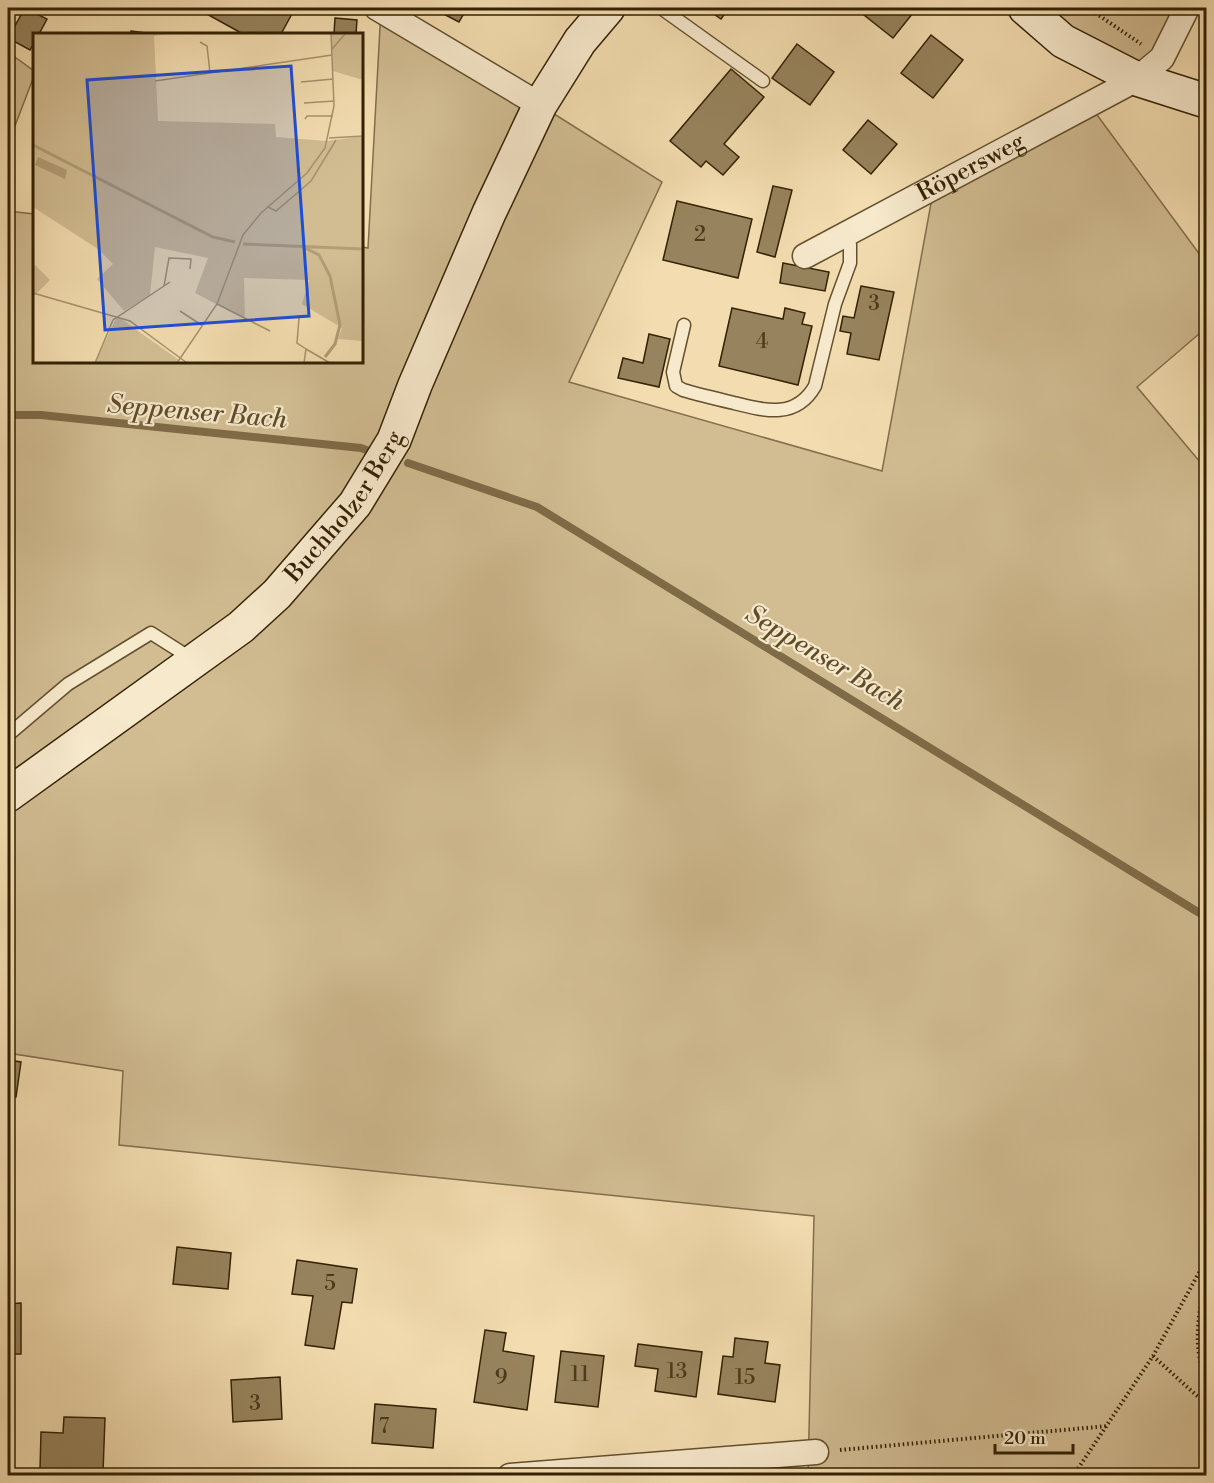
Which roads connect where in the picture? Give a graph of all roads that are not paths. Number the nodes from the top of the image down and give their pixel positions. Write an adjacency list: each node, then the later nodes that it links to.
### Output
1 (377, 8): 9 (street)
2 (608, 8): 9 (main road, Buchholzer Berg)
3 (661, 8): 7 (lane)
4 (1025, 8): 6 (main road)
5 (1187, 8): 6 (street, Röpersweg)
6 (1137, 79): 8 (main road); 10 (street, Röpersweg)
7 (763, 81)
8 (1206, 100)
9 (540, 105): 13 (main road, Buchholzer Berg)
10 (846, 234): 11 (street, Röpersweg); 12 (lane)
11 (805, 256)
12 (684, 325)
13 (195, 661): 14 (lane); 15 (main road, Buchholzer Berg)
14 (8, 735)
15 (8, 795)
16 (816, 1452): 17 (street)
17 (510, 1476)

